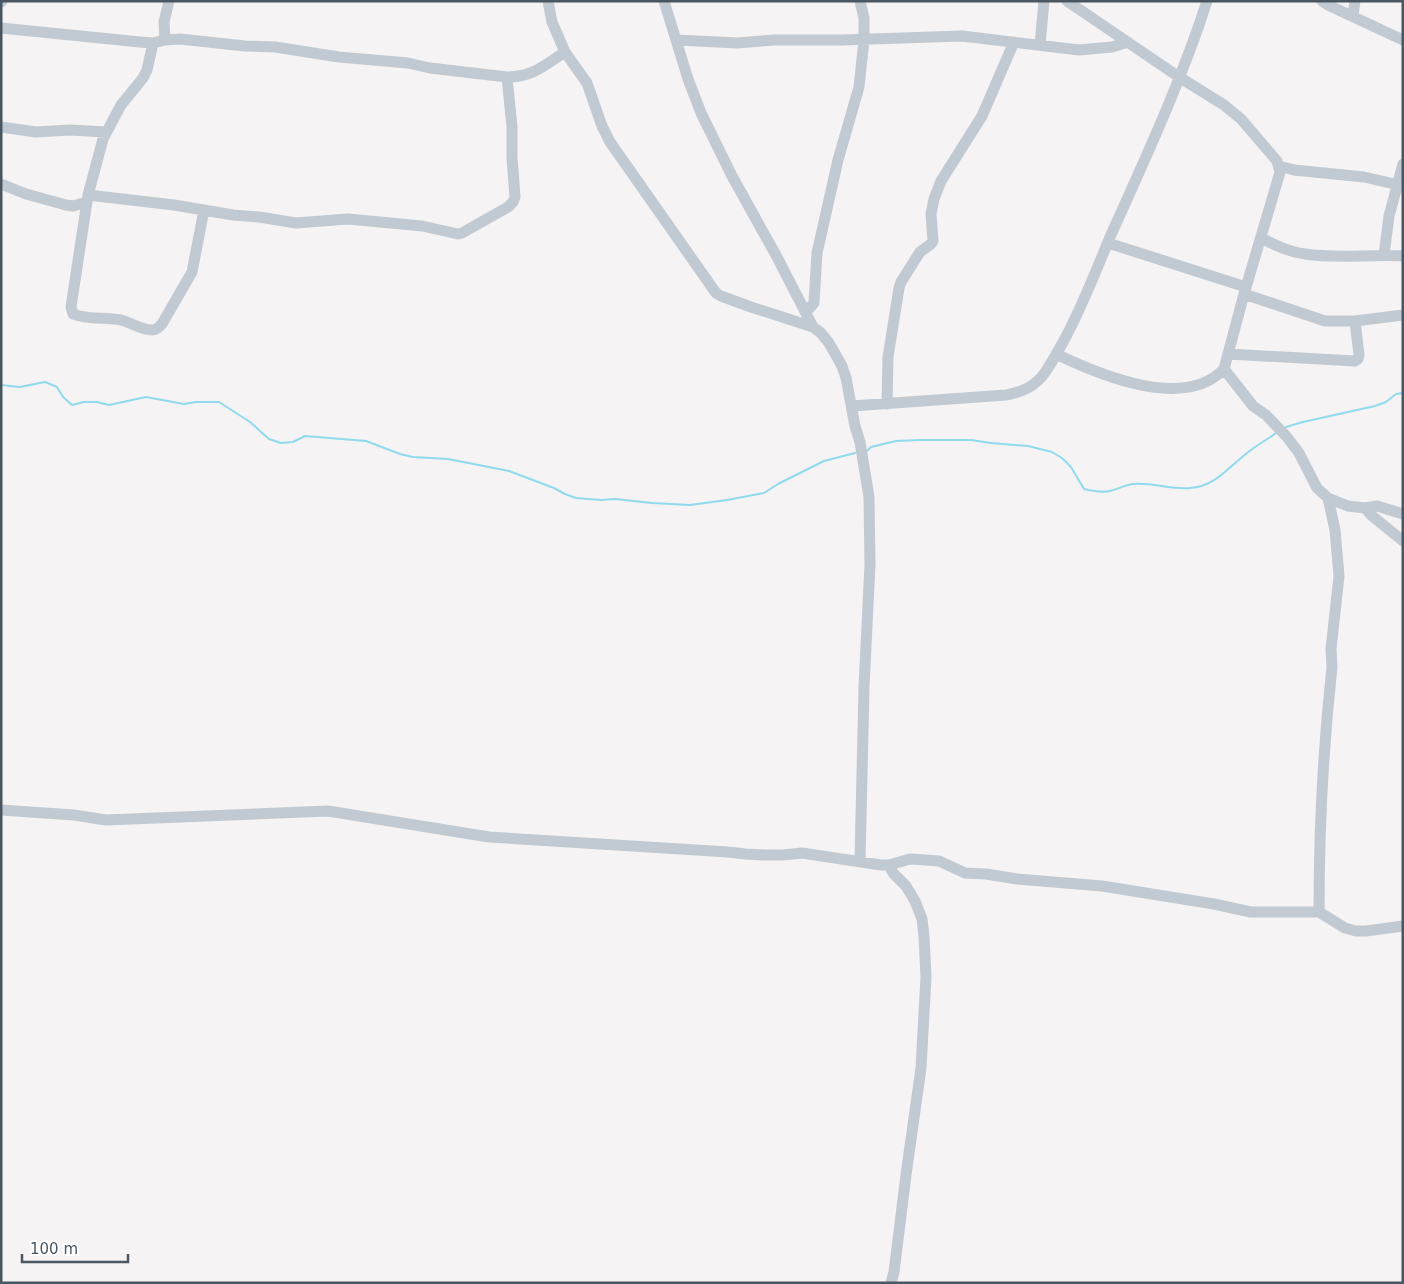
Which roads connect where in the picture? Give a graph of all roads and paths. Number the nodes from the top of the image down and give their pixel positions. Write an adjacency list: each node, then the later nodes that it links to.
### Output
1 (169, 1): 12 (street)
2 (664, 1): 13 (street)
3 (860, 1): 14 (street)
4 (1044, 1): 19 (street)
5 (1067, 1): 17 (street)
6 (1207, 1): 22 (street)
7 (1322, 1): 10 (street)
8 (1355, 1): 10 (street)
9 (546, 2): 20 (street)
10 (1352, 16): 15 (street)
11 (1, 28): 18 (street)
12 (165, 40): 18 (street); 21 (street)
13 (676, 40): 14 (street); 36 (street)
14 (864, 40): 16 (street); 36 (street)
15 (1403, 40)
16 (1014, 42): 19 (street); 43 (street)
17 (1128, 42): 19 (street); 22 (street)
18 (153, 43): 24 (street)
19 (1040, 45)
20 (565, 52): 21 (street); 39 (street)
21 (507, 77): 30 (street)
22 (1179, 77): 26 (street); 32 (street)
23 (1, 127): 24 (street)
24 (106, 132): 29 (street)
25 (1403, 164): 28 (street)
26 (1279, 166): 28 (street); 31 (street)
27 (1, 184): 29 (street)
28 (1400, 185): 33 (street)
29 (88, 198): 30 (street); 30 (street)
30 (204, 210)
31 (1260, 238): 33 (street); 35 (street)
32 (1108, 243): 35 (street); 40 (street)
33 (1384, 255): 34 (street)
34 (1403, 256)
35 (1245, 290): 38 (street); 41 (street)
36 (806, 312): 39 (street)
37 (1403, 315): 38 (street)
38 (1355, 321): 41 (street)
39 (814, 327): 44 (street)
40 (1056, 354): 42 (street); 43 (street)
41 (1228, 354): 42 (street)
42 (1224, 369): 45 (street)
43 (887, 404): 44 (street)
44 (852, 406): 50 (street)
45 (1328, 498): 46 (street); 52 (street)
46 (1364, 508): 47 (street); 48 (street)
47 (1403, 514)
48 (1403, 541)
49 (1, 810): 50 (street)
50 (860, 861): 51 (street)
51 (889, 865): 52 (street); 54 (street)
52 (1319, 912): 53 (street)
53 (1403, 926)
54 (891, 1283)

